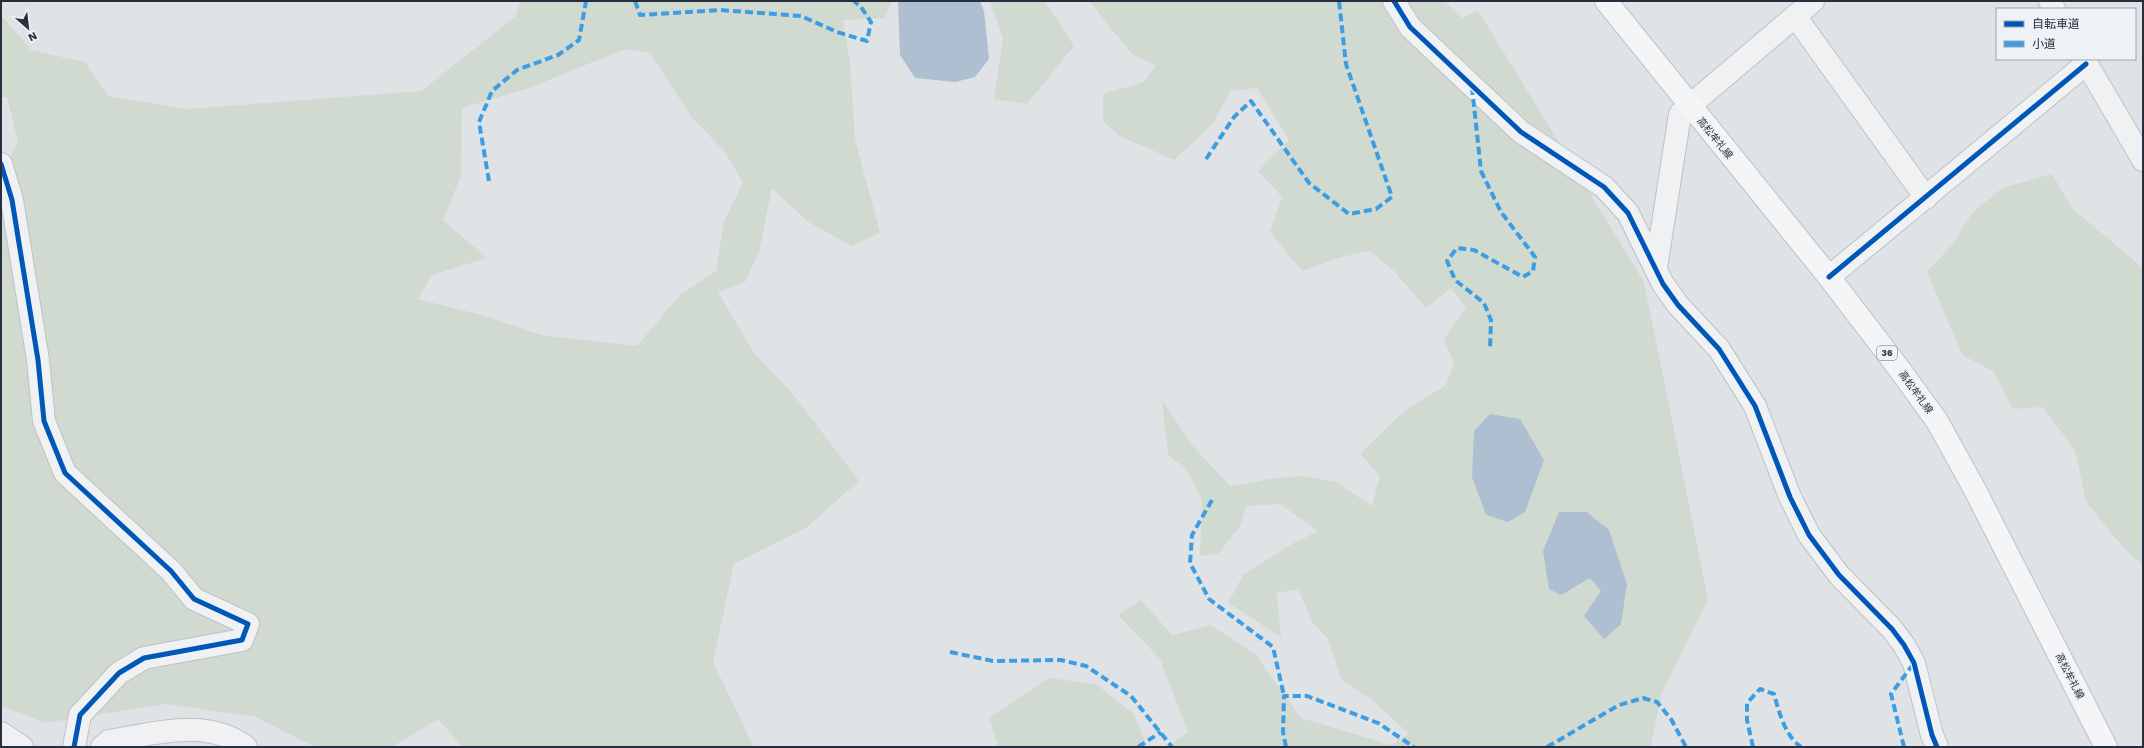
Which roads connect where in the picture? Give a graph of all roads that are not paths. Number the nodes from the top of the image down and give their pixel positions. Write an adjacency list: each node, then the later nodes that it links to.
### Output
1 (1394, 1): 10 (street)
2 (1606, 1): 6 (main road, 高松牟礼線 / 36)
3 (1813, 1): 4 (street)
4 (1796, 16): 6 (street); 9 (street)
5 (2085, 61): 7 (street); 9 (street)
6 (1690, 106): 10 (street); 11 (main road, 高松牟礼線 / 36)
7 (2142, 157)
8 (1, 164): 14 (street)
9 (1926, 198): 11 (street)
10 (1656, 268): 17 (street)
11 (1828, 277): 18 (main road, 高松牟礼線 / 36)
12 (1, 732): 13 (street)
13 (22, 747)
14 (74, 747)
15 (102, 747): 16 (street)
16 (246, 747)
17 (1938, 747)
18 (2106, 747)

